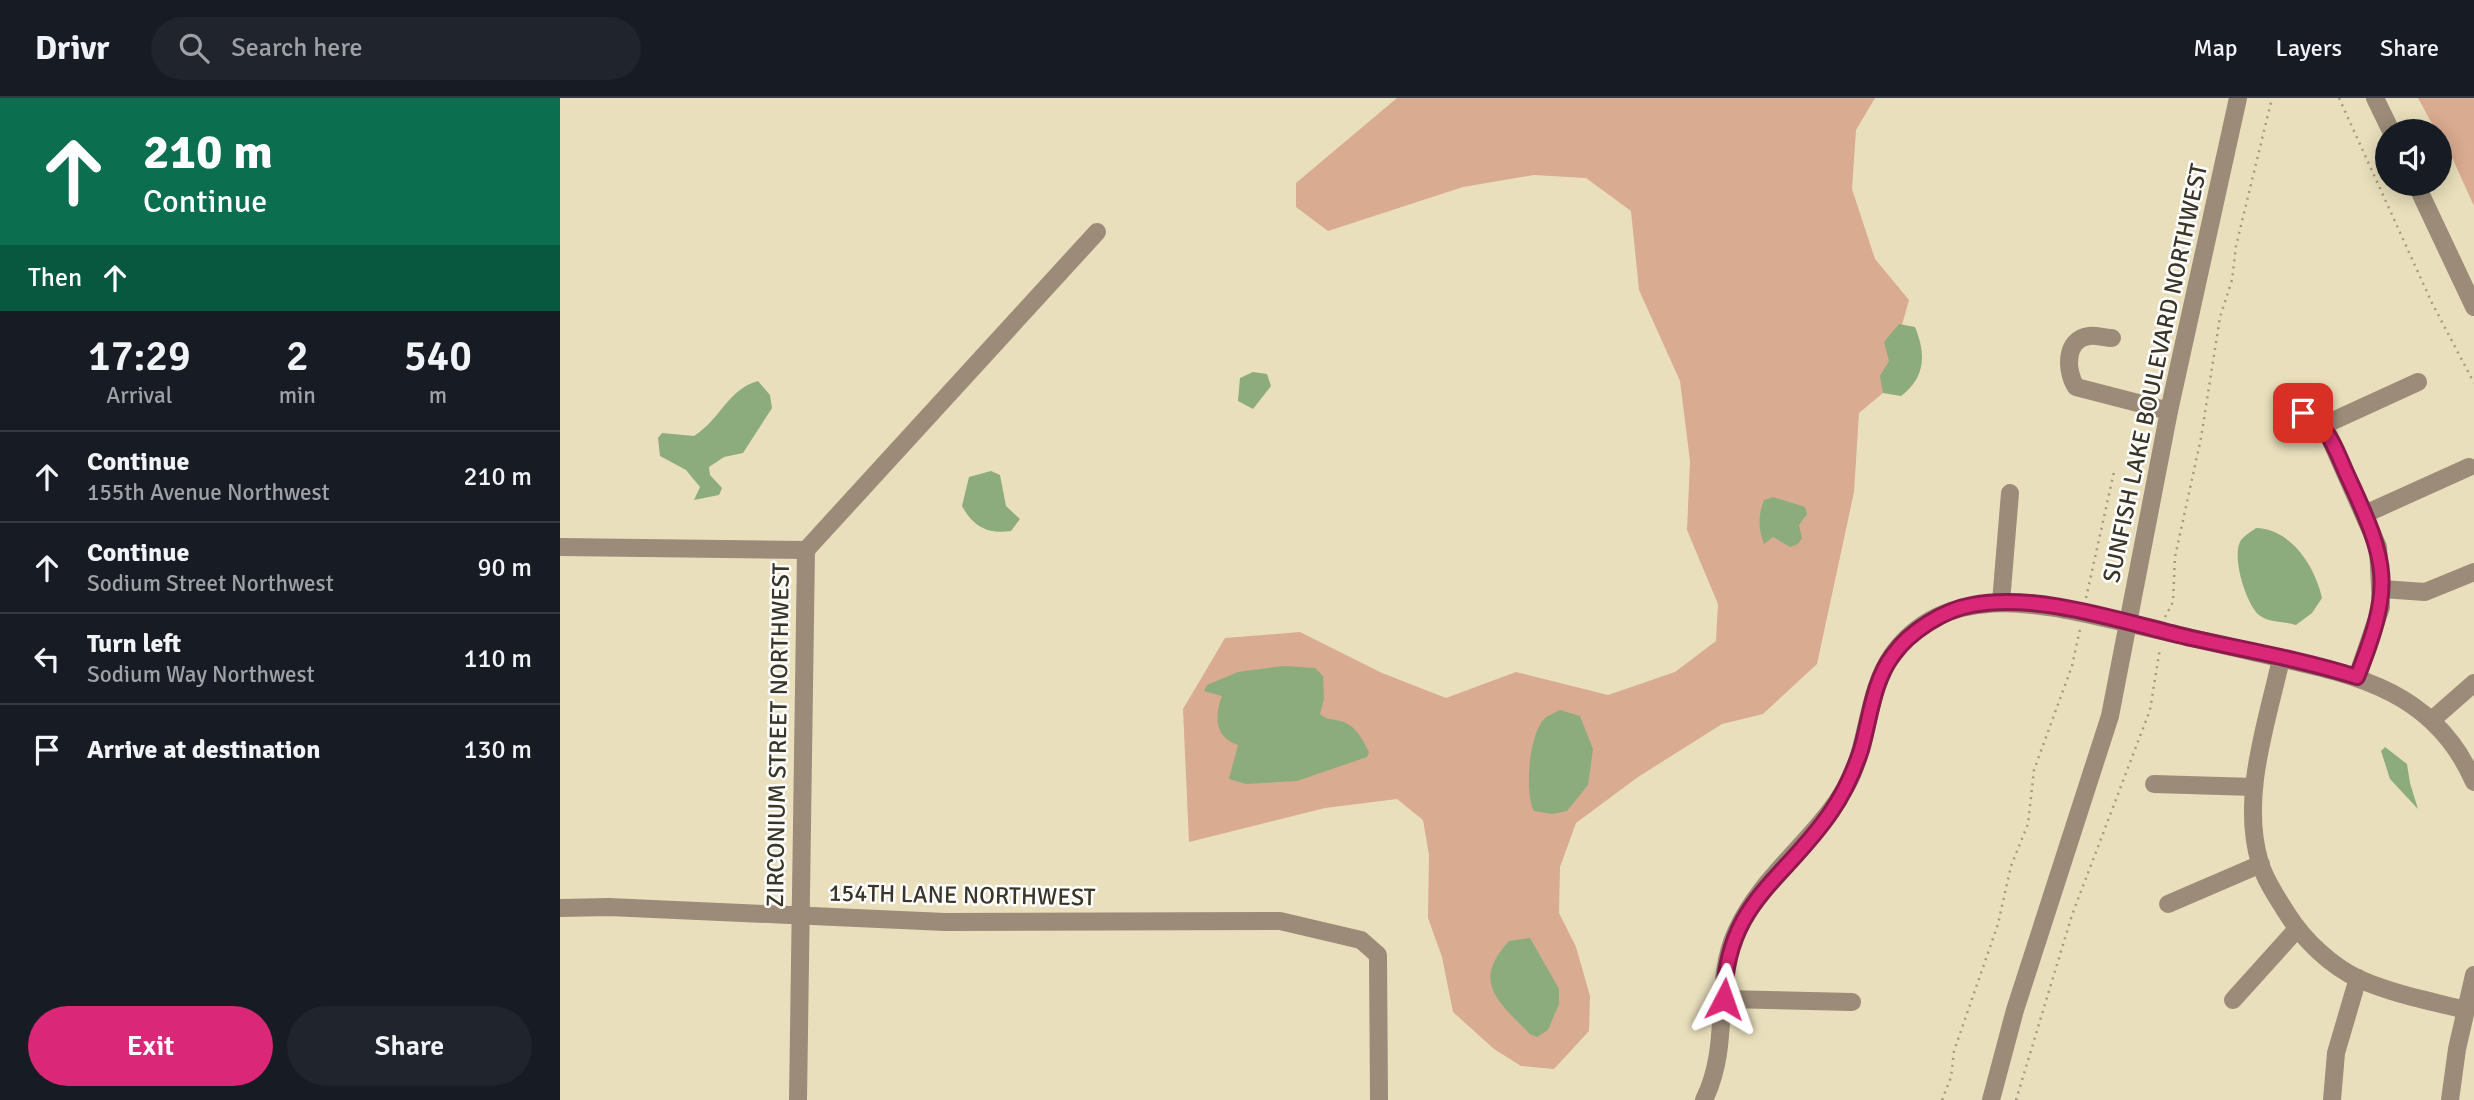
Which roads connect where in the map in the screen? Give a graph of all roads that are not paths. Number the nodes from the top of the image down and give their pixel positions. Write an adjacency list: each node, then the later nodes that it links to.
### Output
1 (2238, 98): 10 (street, SUNFISH LAKE BOULEVARD NORTHWEST)
2 (2375, 98): 3 (street)
3 (2385, 119)
4 (2422, 196): 6 (street)
5 (1097, 232): 16 (street, ZIRCONIUM STREET NORTHWEST)
6 (2474, 307)
7 (2112, 338): 10 (street)
8 (2418, 382): 11 (street)
9 (2282, 400): 11 (street)
10 (2169, 411): 20 (street, SUNFISH LAKE BOULEVARD NORTHWEST)
11 (2324, 425): 14 (street)
12 (2469, 467): 14 (street)
13 (2010, 493): 19 (street)
14 (2365, 514): 18 (street)
15 (560, 547): 16 (street)
16 (806, 550): 31 (street, ZIRCONIUM STREET NORTHWEST)
17 (2474, 572): 18 (street)
18 (2382, 589): 22 (street)
19 (2001, 602): 20 (street); 35 (street)
20 (2129, 624): 21 (street); 42 (street, SUNFISH LAKE BOULEVARD NORTHWEST)
21 (2281, 659): 22 (street); 27 (street)
22 (2357, 677): 24 (street)
23 (2474, 683): 24 (street)
24 (2433, 719): 25 (street)
25 (2474, 782)
26 (2154, 784): 27 (street)
27 (2254, 788): 28 (street)
28 (2260, 864): 29 (street); 32 (street)
29 (2168, 904)
30 (560, 908): 31 (street, 154TH LANE NORTHWEST)
31 (799, 916): 39 (street, ZIRCONIUM STREET NORTHWEST); 40 (street, 154TH LANE NORTHWEST)
32 (2297, 929): 34 (street); 36 (street)
33 (2474, 975): 38 (street)
34 (2358, 978): 38 (street); 43 (street)
35 (1724, 999): 37 (street); 41 (street)
36 (2233, 1000)
37 (1852, 1002)
38 (2466, 1010): 44 (street)
39 (797, 1100)
40 (1379, 1100)
41 (1704, 1100)
42 (1991, 1100)
43 (2332, 1100)
44 (2450, 1100)

